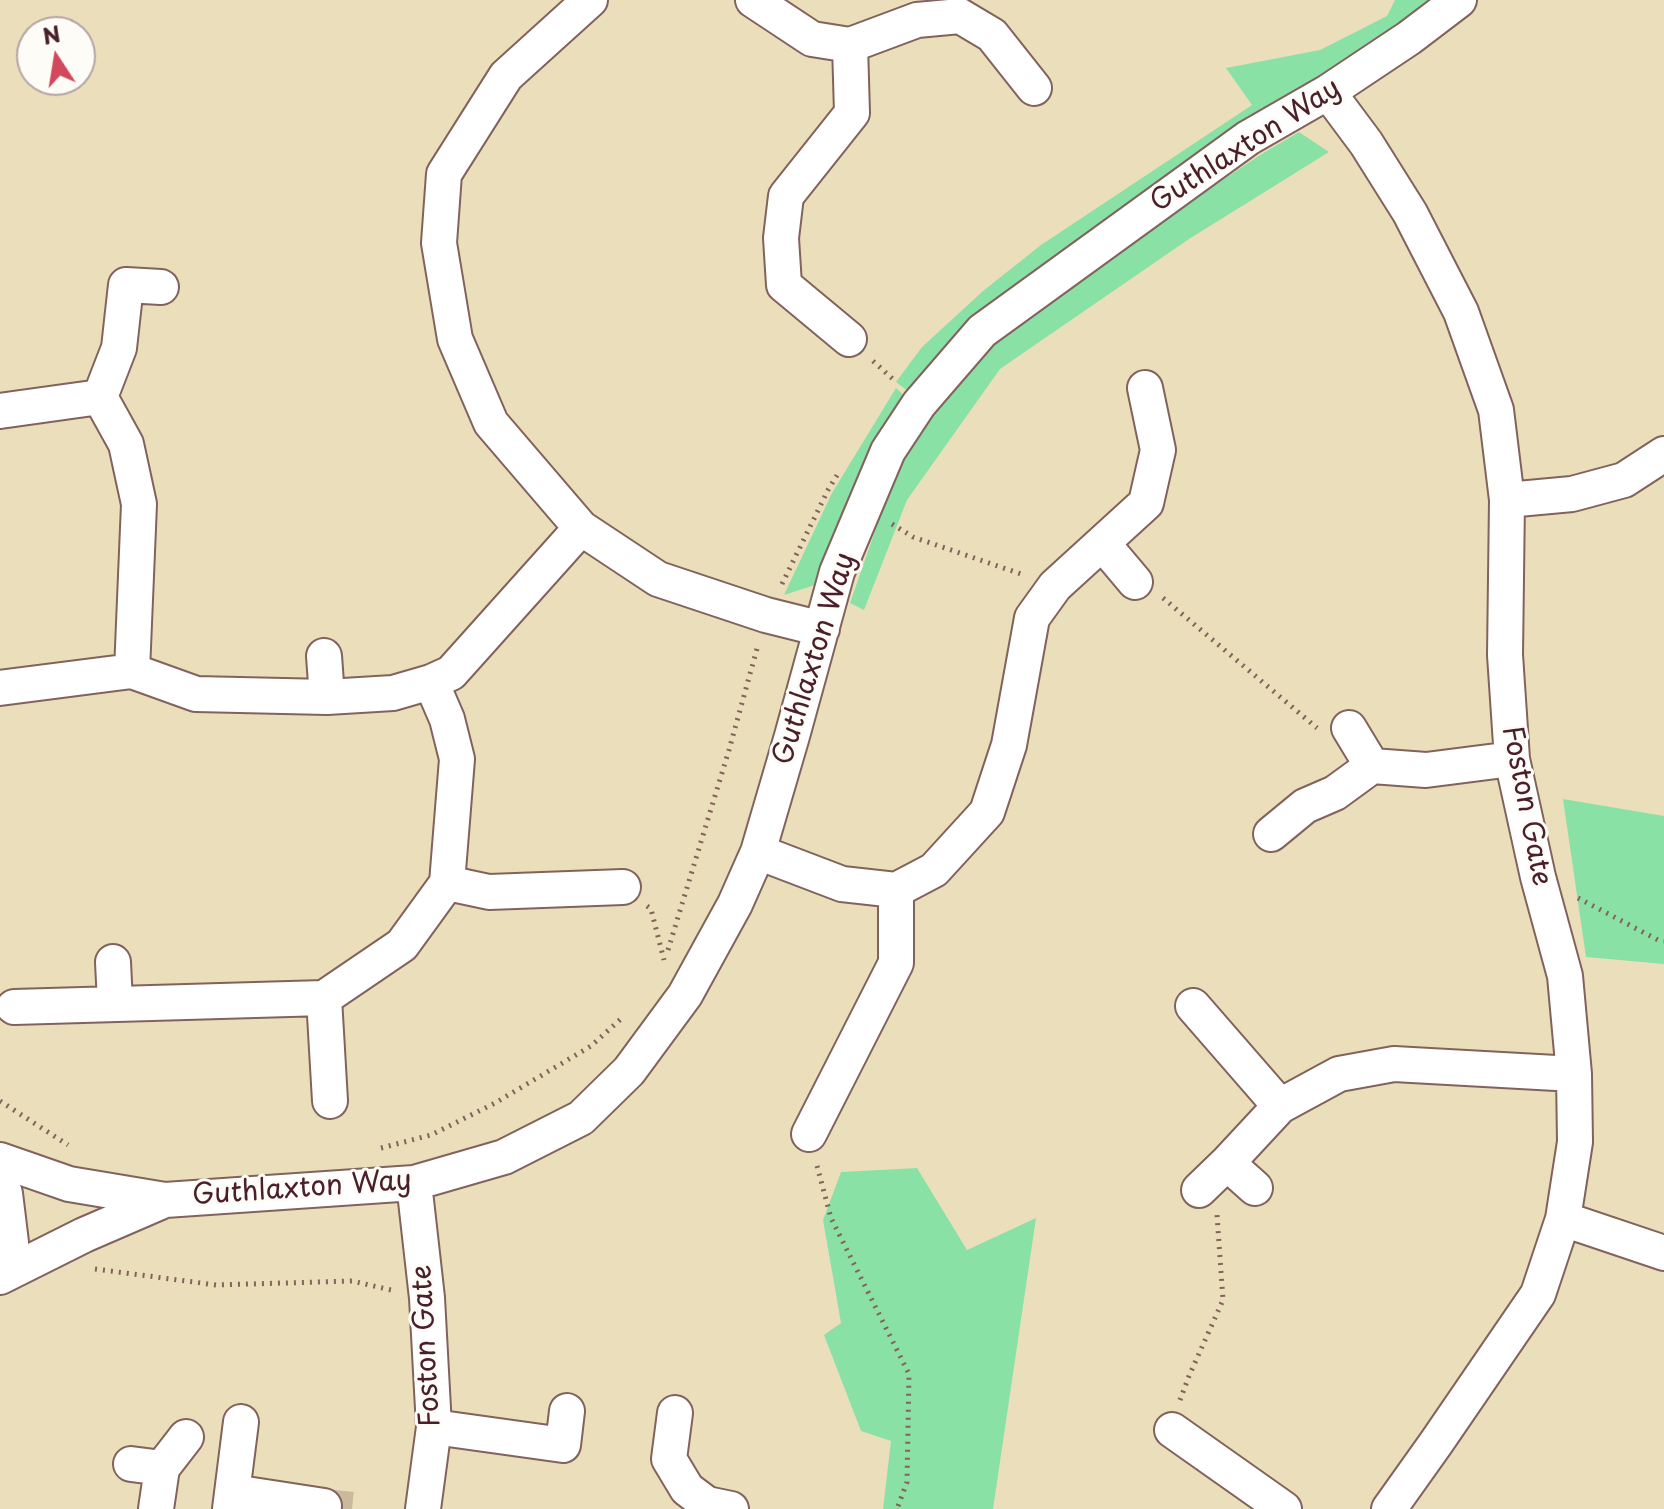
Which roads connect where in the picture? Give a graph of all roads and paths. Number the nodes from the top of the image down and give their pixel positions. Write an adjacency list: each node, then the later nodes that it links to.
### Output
1 (590, 0): 17 (street)
2 (753, 0): 4 (street)
3 (1459, 0): 6 (street, Guthlaxton Way)
4 (850, 45): 5 (street); 8 (street)
5 (1034, 88)
6 (1328, 92): 15 (street, Foston Gate); 16 (street, Guthlaxton Way)
7 (161, 287): 11 (street)
8 (849, 339): 9 (path)
9 (905, 370)
10 (1145, 388): 18 (street)
11 (100, 397): 12 (street); 24 (street)
12 (0, 411)
13 (1664, 454): 15 (street)
14 (845, 463): 21 (path)
15 (1507, 500): 29 (street, Foston Gate)
16 (865, 506): 20 (path); 22 (street, Guthlaxton Way)
17 (581, 528): 21 (street); 25 (street)
18 (1103, 544): 19 (street); 20 (street)
19 (1135, 582): 28 (path)
20 (1055, 586): 36 (street)
21 (766, 615): 22 (street); 38 (path)
22 (822, 629): 32 (street, Guthlaxton Way)
23 (324, 656): 27 (street)
24 (132, 671): 26 (street); 27 (street)
25 (431, 682): 27 (street); 34 (street)
26 (0, 688)
27 (327, 697)
28 (1349, 728): 30 (street)
29 (1512, 759): 30 (street); 33 (street, Foston Gate)
30 (1372, 766): 31 (street)
31 (1271, 834)
32 (758, 852): 36 (street); 54 (street, Guthlaxton Way)
33 (1538, 877): 37 (path); 46 (street, Foston Gate)
34 (447, 883): 35 (street); 41 (street)
35 (623, 887): 38 (path)
36 (896, 890): 50 (street)
37 (1664, 941)
38 (664, 961): 40 (path)
39 (113, 962): 42 (street)
40 (659, 972)
41 (324, 998): 42 (street); 48 (street)
42 (115, 1003): 44 (street)
43 (1193, 1006): 49 (street)
44 (14, 1007)
45 (626, 1014): 51 (path)
46 (1574, 1074): 49 (street); 60 (street, Foston Gate)
47 (0, 1101): 55 (path)
48 (330, 1101)
49 (1280, 1106): 53 (street)
50 (809, 1134): 77 (path)
51 (374, 1150)
52 (0, 1160): 55 (street, Guthlaxton Way)
53 (1227, 1163): 56 (street); 57 (street)
54 (414, 1183): 59 (street, Guthlaxton Way); 65 (street, Foston Gate)
55 (69, 1184): 59 (street, Guthlaxton Way)
56 (1255, 1188)
57 (1199, 1190): 70 (path)
58 (0, 1194): 63 (main road)
59 (165, 1200): 61 (street, Guthlaxton Way)
60 (1563, 1219): 62 (street); 79 (street, Foston Gate)
61 (74, 1240): 64 (street, Guthlaxton Way); 65 (path)
62 (1664, 1253)
63 (0, 1259)
64 (0, 1277)
65 (427, 1298): 69 (street, Foston Gate)
66 (567, 1411): 69 (street)
67 (675, 1413): 76 (street)
68 (241, 1422): 72 (street)
69 (434, 1427): 75 (street, Foston Gate)
70 (1172, 1430): 78 (street)
71 (186, 1437): 74 (street)
72 (231, 1500): 73 (street)
73 (324, 1506)
74 (156, 1509)
75 (423, 1509)
76 (731, 1509)
77 (897, 1509)
78 (1284, 1509)
79 (1389, 1509)

